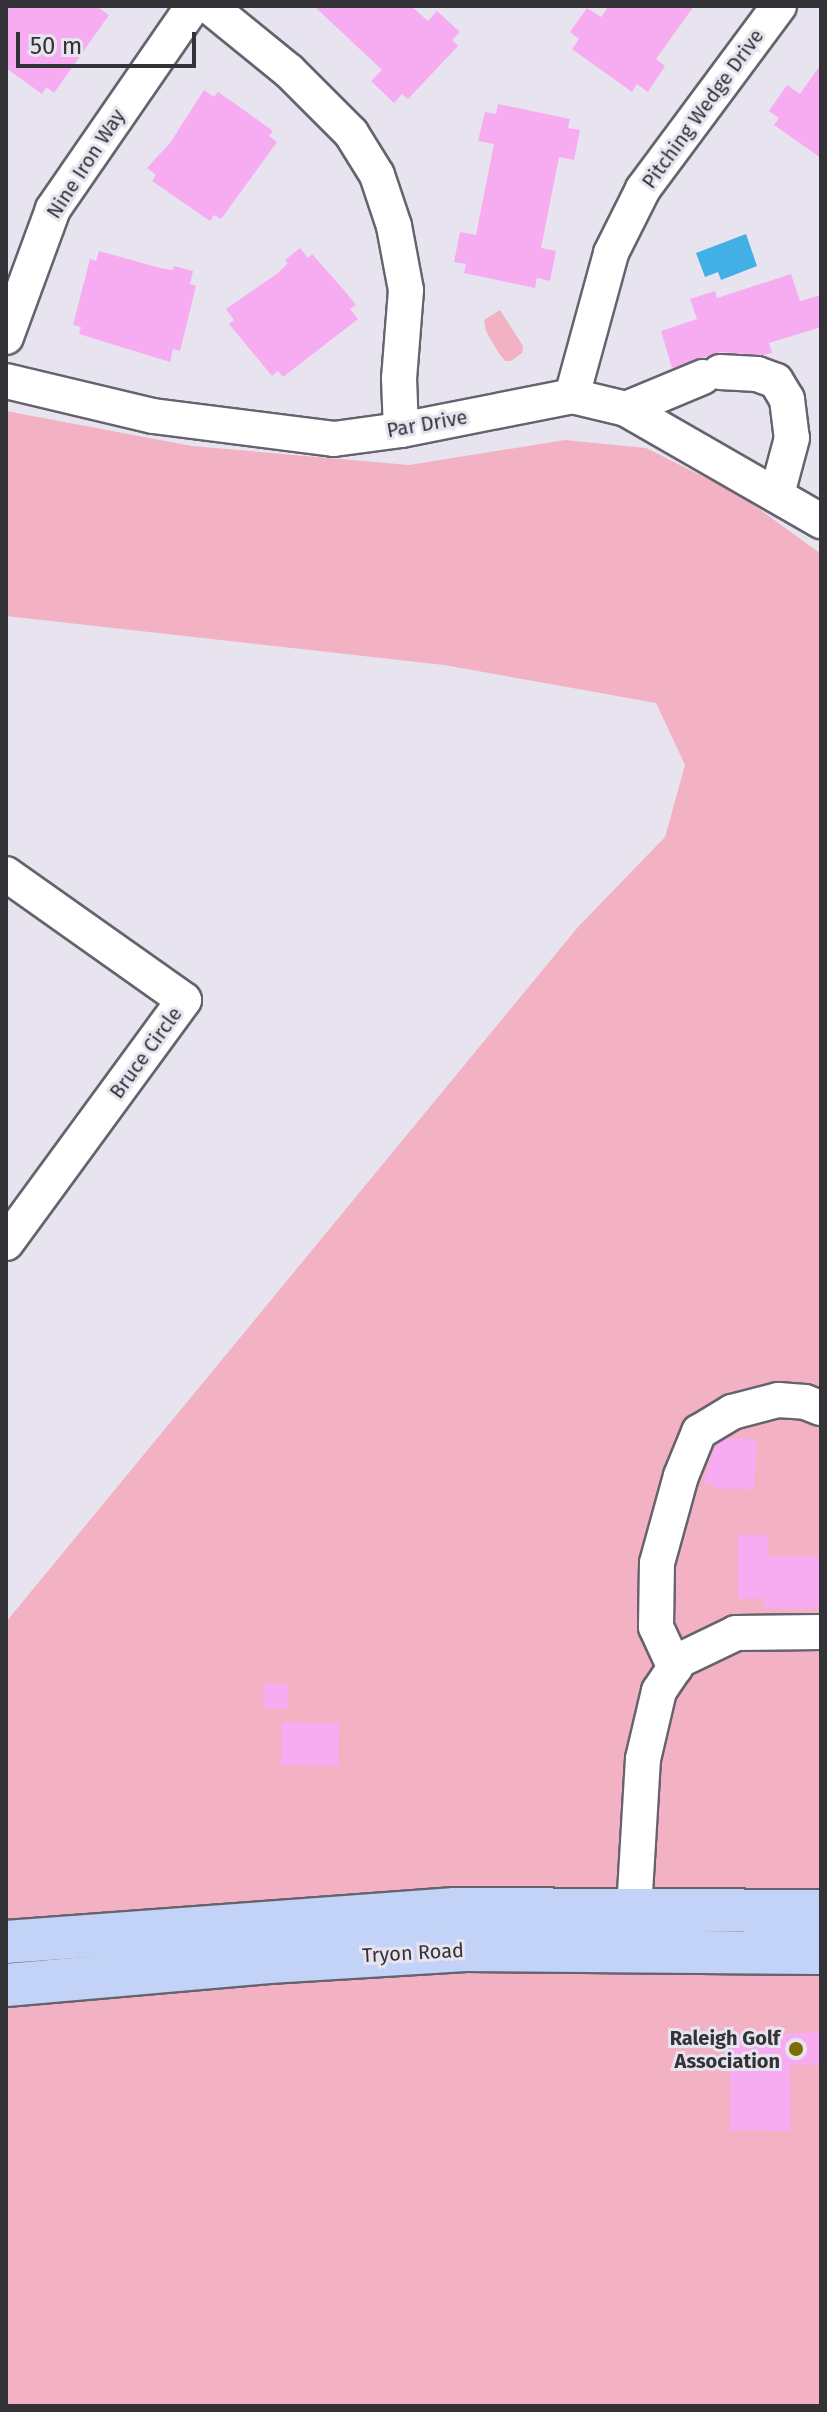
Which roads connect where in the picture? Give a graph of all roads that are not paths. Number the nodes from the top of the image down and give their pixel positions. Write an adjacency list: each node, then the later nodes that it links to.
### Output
1 (193, 6): 4 (street, Nine Iron Way)
2 (209, 6): 8 (street)
3 (779, 6): 6 (street, Pitching Wedge Drive)
4 (6, 337)
5 (6, 381): 8 (street, Par Drive)
6 (572, 396): 7 (street, Par Drive); 8 (street, Par Drive)
7 (626, 409): 9 (street, Par Drive); 9 (street)
8 (401, 430)
9 (777, 494): 10 (street, Par Drive)
10 (821, 521)
11 (6, 874): 12 (street, Bruce Circle)
12 (6, 1243)
13 (821, 1408): 15 (street)
14 (821, 1632): 15 (street)
15 (675, 1668): 16 (street)
16 (634, 1910): 17 (main road, Tryon Road); 18 (main road, Tryon Road)
17 (821, 1911)
18 (6, 1942)
19 (821, 1953): 20 (main road, Tryon Road)
20 (6, 1985)

